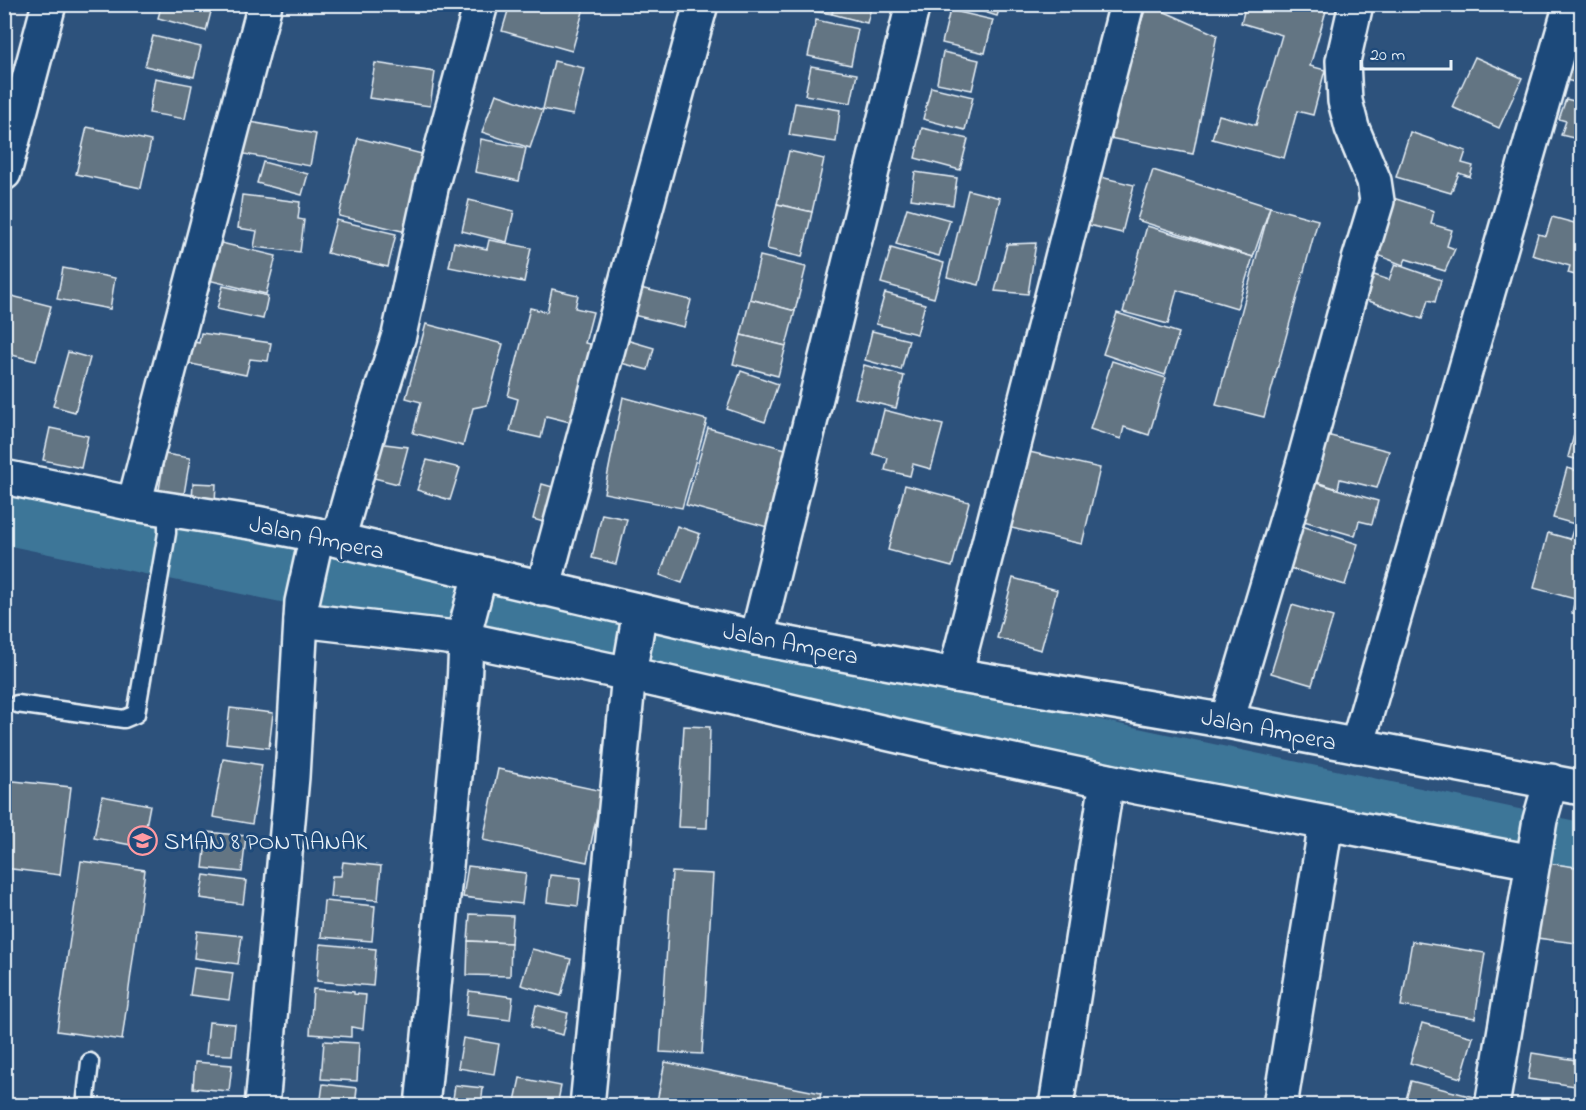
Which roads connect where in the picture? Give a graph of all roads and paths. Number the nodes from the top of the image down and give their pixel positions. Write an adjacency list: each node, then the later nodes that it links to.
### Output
1 (50, 4): 9 (street)
2 (265, 4): 11 (street)
3 (481, 4): 13 (street)
4 (701, 4): 14 (street)
5 (913, 4): 17 (street)
6 (1126, 4): 19 (street)
7 (1356, 4): 21 (street)
8 (1571, 4): 22 (street)
9 (4, 173)
10 (4, 477): 11 (street, Jalan Ampera)
11 (134, 504): 12 (street, Jalan Ampera)
12 (167, 521): 13 (street, Jalan Ampera); 20 (lane)
13 (323, 542): 15 (street, Jalan Ampera); 16 (street)
14 (543, 589): 15 (street, Jalan Ampera); 18 (street, Jalan Ampera)
15 (471, 607): 16 (street); 18 (street); 30 (street)
16 (301, 611): 29 (street)
17 (757, 638): 18 (street, Jalan Ampera); 19 (street, Jalan Ampera)
18 (634, 646): 23 (street); 31 (street)
19 (955, 675): 21 (street, Jalan Ampera)
20 (17, 704)
21 (1227, 721): 22 (street, Jalan Ampera)
22 (1357, 746): 24 (street, Jalan Ampera)
23 (1107, 781): 25 (street); 32 (street)
24 (1566, 785): 26 (street)
25 (1326, 823): 26 (street); 33 (street)
26 (1536, 843): 34 (street)
27 (90, 1062): 28 (lane)
28 (85, 1106)
29 (261, 1106)
30 (422, 1106)
31 (587, 1106)
32 (1056, 1106)
33 (1280, 1106)
34 (1492, 1106)

